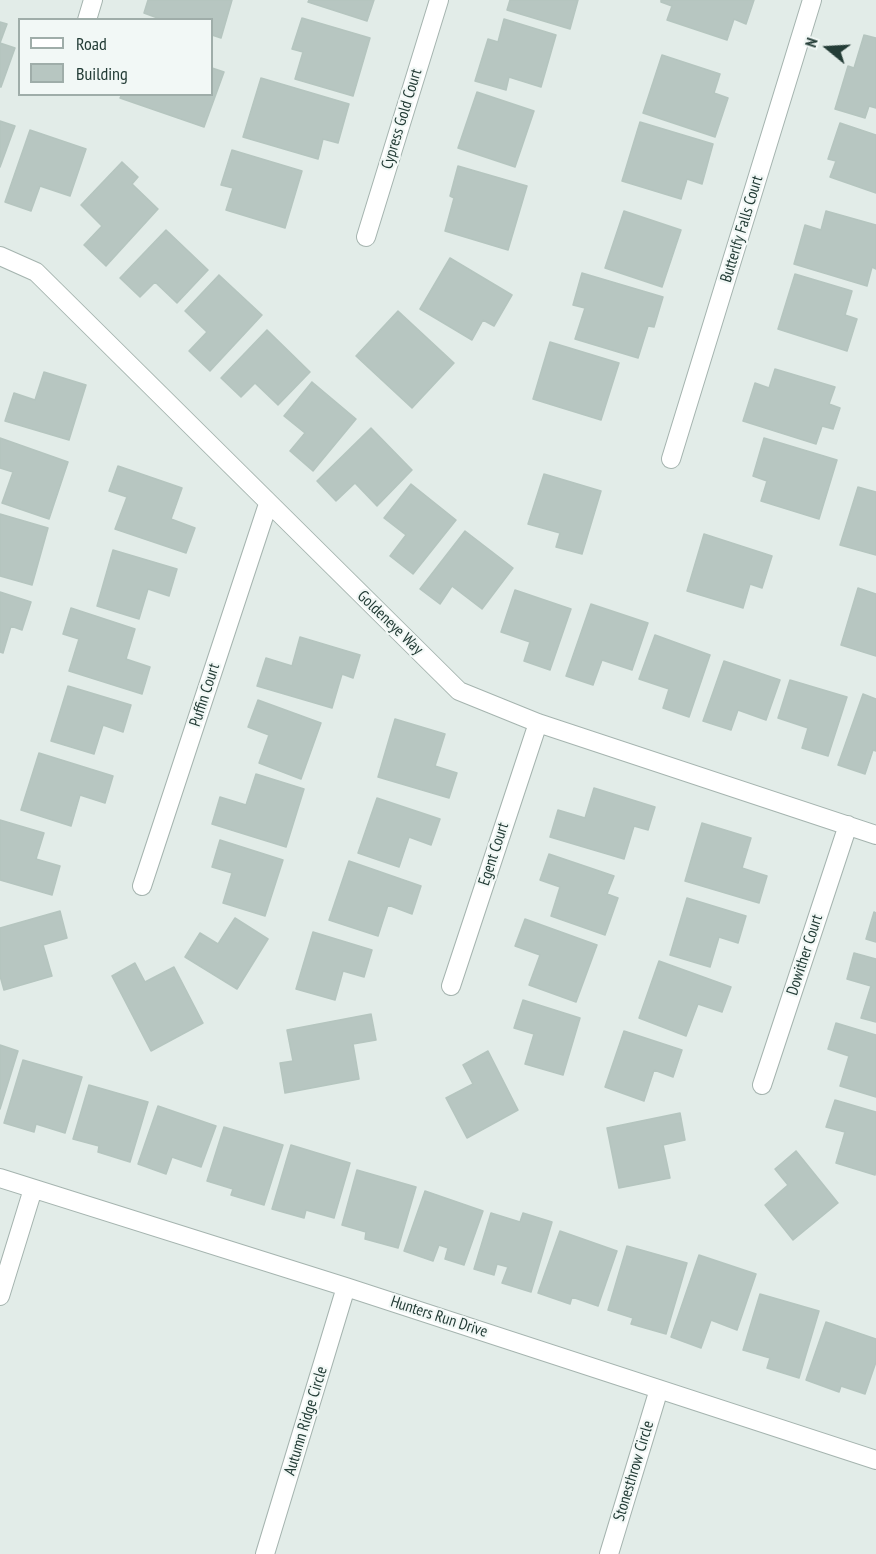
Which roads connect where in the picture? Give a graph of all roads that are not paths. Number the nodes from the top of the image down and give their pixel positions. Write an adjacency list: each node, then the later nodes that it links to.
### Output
1 (93, 0): 4 (street)
2 (439, 0): 5 (street, Cypress Gold Court)
3 (812, 0): 7 (street, Butterlfy Falls Court)
4 (88, 18)
5 (366, 237)
6 (2, 263): 8 (street, Goldeneye Way)
7 (671, 459)
8 (268, 504): 9 (street, Goldeneye Way); 12 (street, Puffin Court)
9 (538, 723): 10 (street, Goldeneye Way); 13 (street, Egent Court)
10 (848, 825): 11 (street, Goldeneye Way); 14 (street, Dowither Court)
11 (876, 834)
12 (142, 886)
13 (451, 986)
14 (762, 1086)
15 (0, 1178): 16 (street, Hunters Run Drive)
16 (33, 1189): 17 (street, Hunters Run Drive); 18 (street)
17 (346, 1287): 19 (street, Hunters Run Drive); 21 (street, Autumn Ridge Circle)
18 (0, 1296)
19 (659, 1389): 20 (street, Hunters Run Drive); 22 (street, Stonesthrow Circle)
20 (876, 1460)
21 (265, 1554)
22 (609, 1554)

